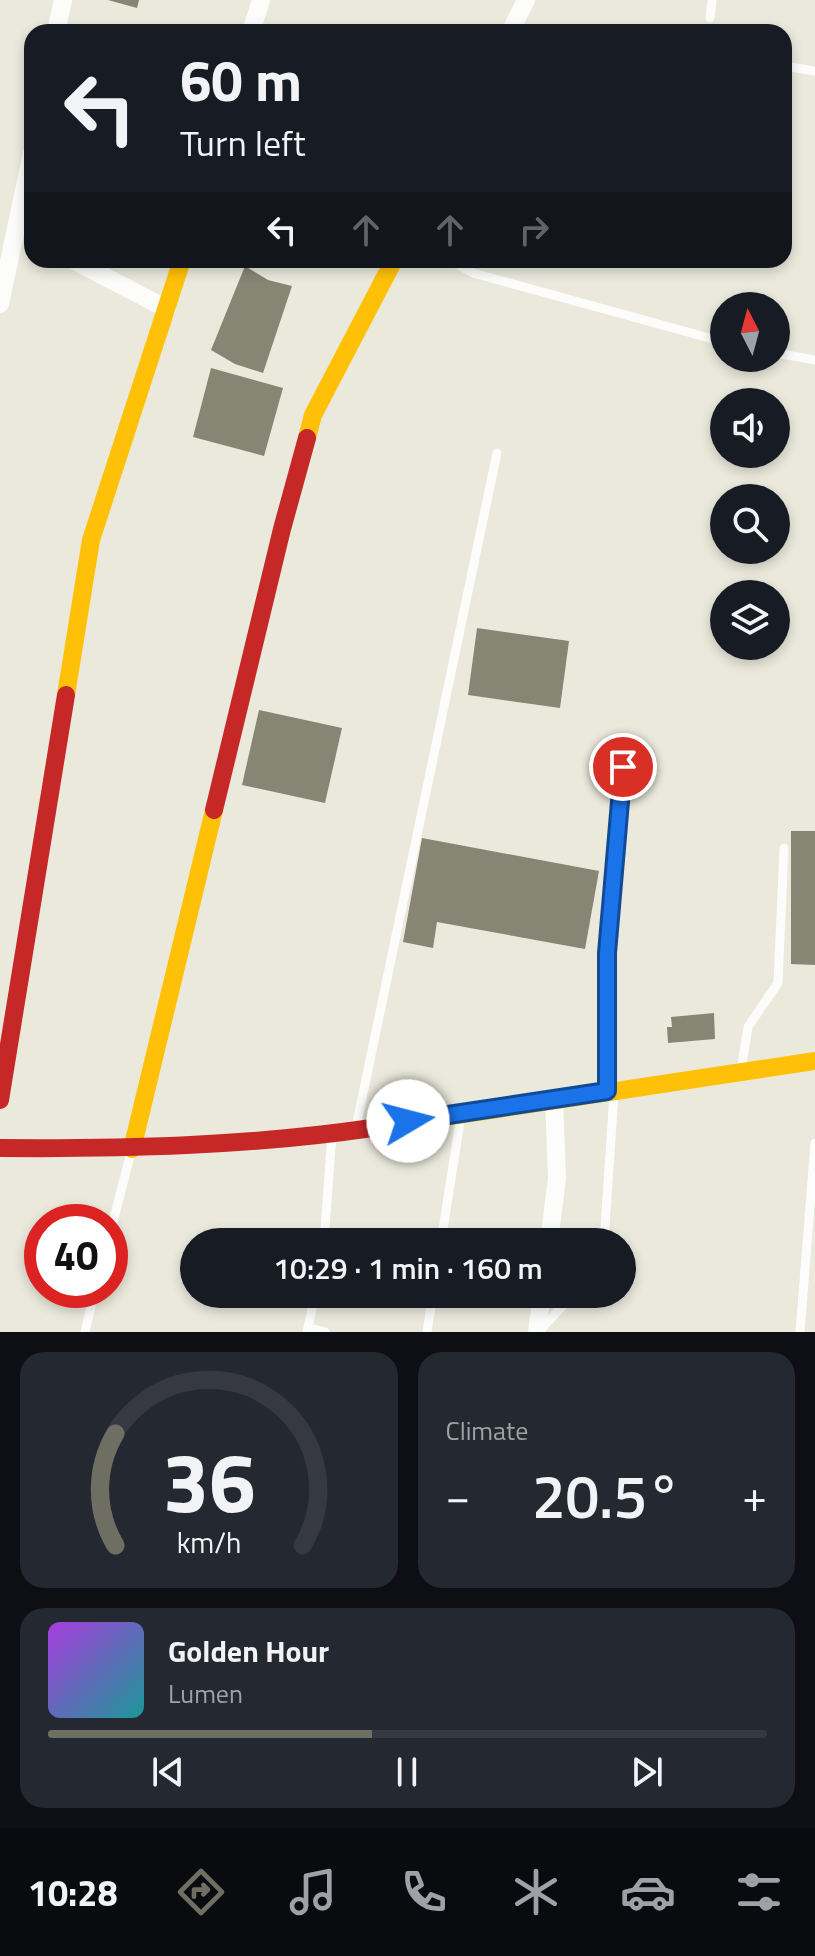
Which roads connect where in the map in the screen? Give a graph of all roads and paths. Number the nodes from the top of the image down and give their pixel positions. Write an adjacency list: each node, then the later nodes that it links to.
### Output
1 (63, 0): 6 (street)
2 (261, 0): 7 (street)
3 (526, 0): 8 (street)
4 (712, 0): 5 (lane)
5 (710, 18)
6 (58, 24)
7 (254, 24)
8 (514, 24)
9 (792, 67): 10 (lane)
10 (815, 71)
11 (24, 223): 16 (street)
12 (84, 268): 17 (street)
13 (180, 268): 17 (street)
14 (390, 268): 34 (street)
15 (464, 268): 18 (lane)
16 (0, 304)
17 (167, 309): 28 (street)
18 (710, 338)
19 (790, 356): 20 (lane)
20 (815, 360)
21 (497, 453): 30 (lane)
22 (623, 767): 26 (lane)
23 (784, 848): 25 (lane)
24 (815, 1061): 25 (street)
25 (741, 1072): 26 (street)
26 (611, 1091): 27 (street); 39 (lane)
27 (554, 1099): 29 (street); 38 (street)
28 (0, 1100)
29 (461, 1113): 30 (street); 37 (lane)
30 (355, 1129): 31 (street)
31 (332, 1134): 34 (street); 36 (lane)
32 (815, 1143): 50 (lane)
33 (0, 1148): 34 (street)
34 (132, 1149): 35 (lane)
35 (118, 1204)
36 (325, 1228)
37 (443, 1228)
38 (551, 1228)
39 (605, 1228)
40 (91, 1308): 46 (lane)
41 (312, 1308): 45 (lane)
42 (431, 1308): 48 (lane)
43 (540, 1308): 49 (street)
44 (560, 1308): 49 (lane)
45 (308, 1330): 47 (lane)
46 (85, 1332)
47 (325, 1332)
48 (427, 1332)
49 (537, 1332)
50 (800, 1332)

